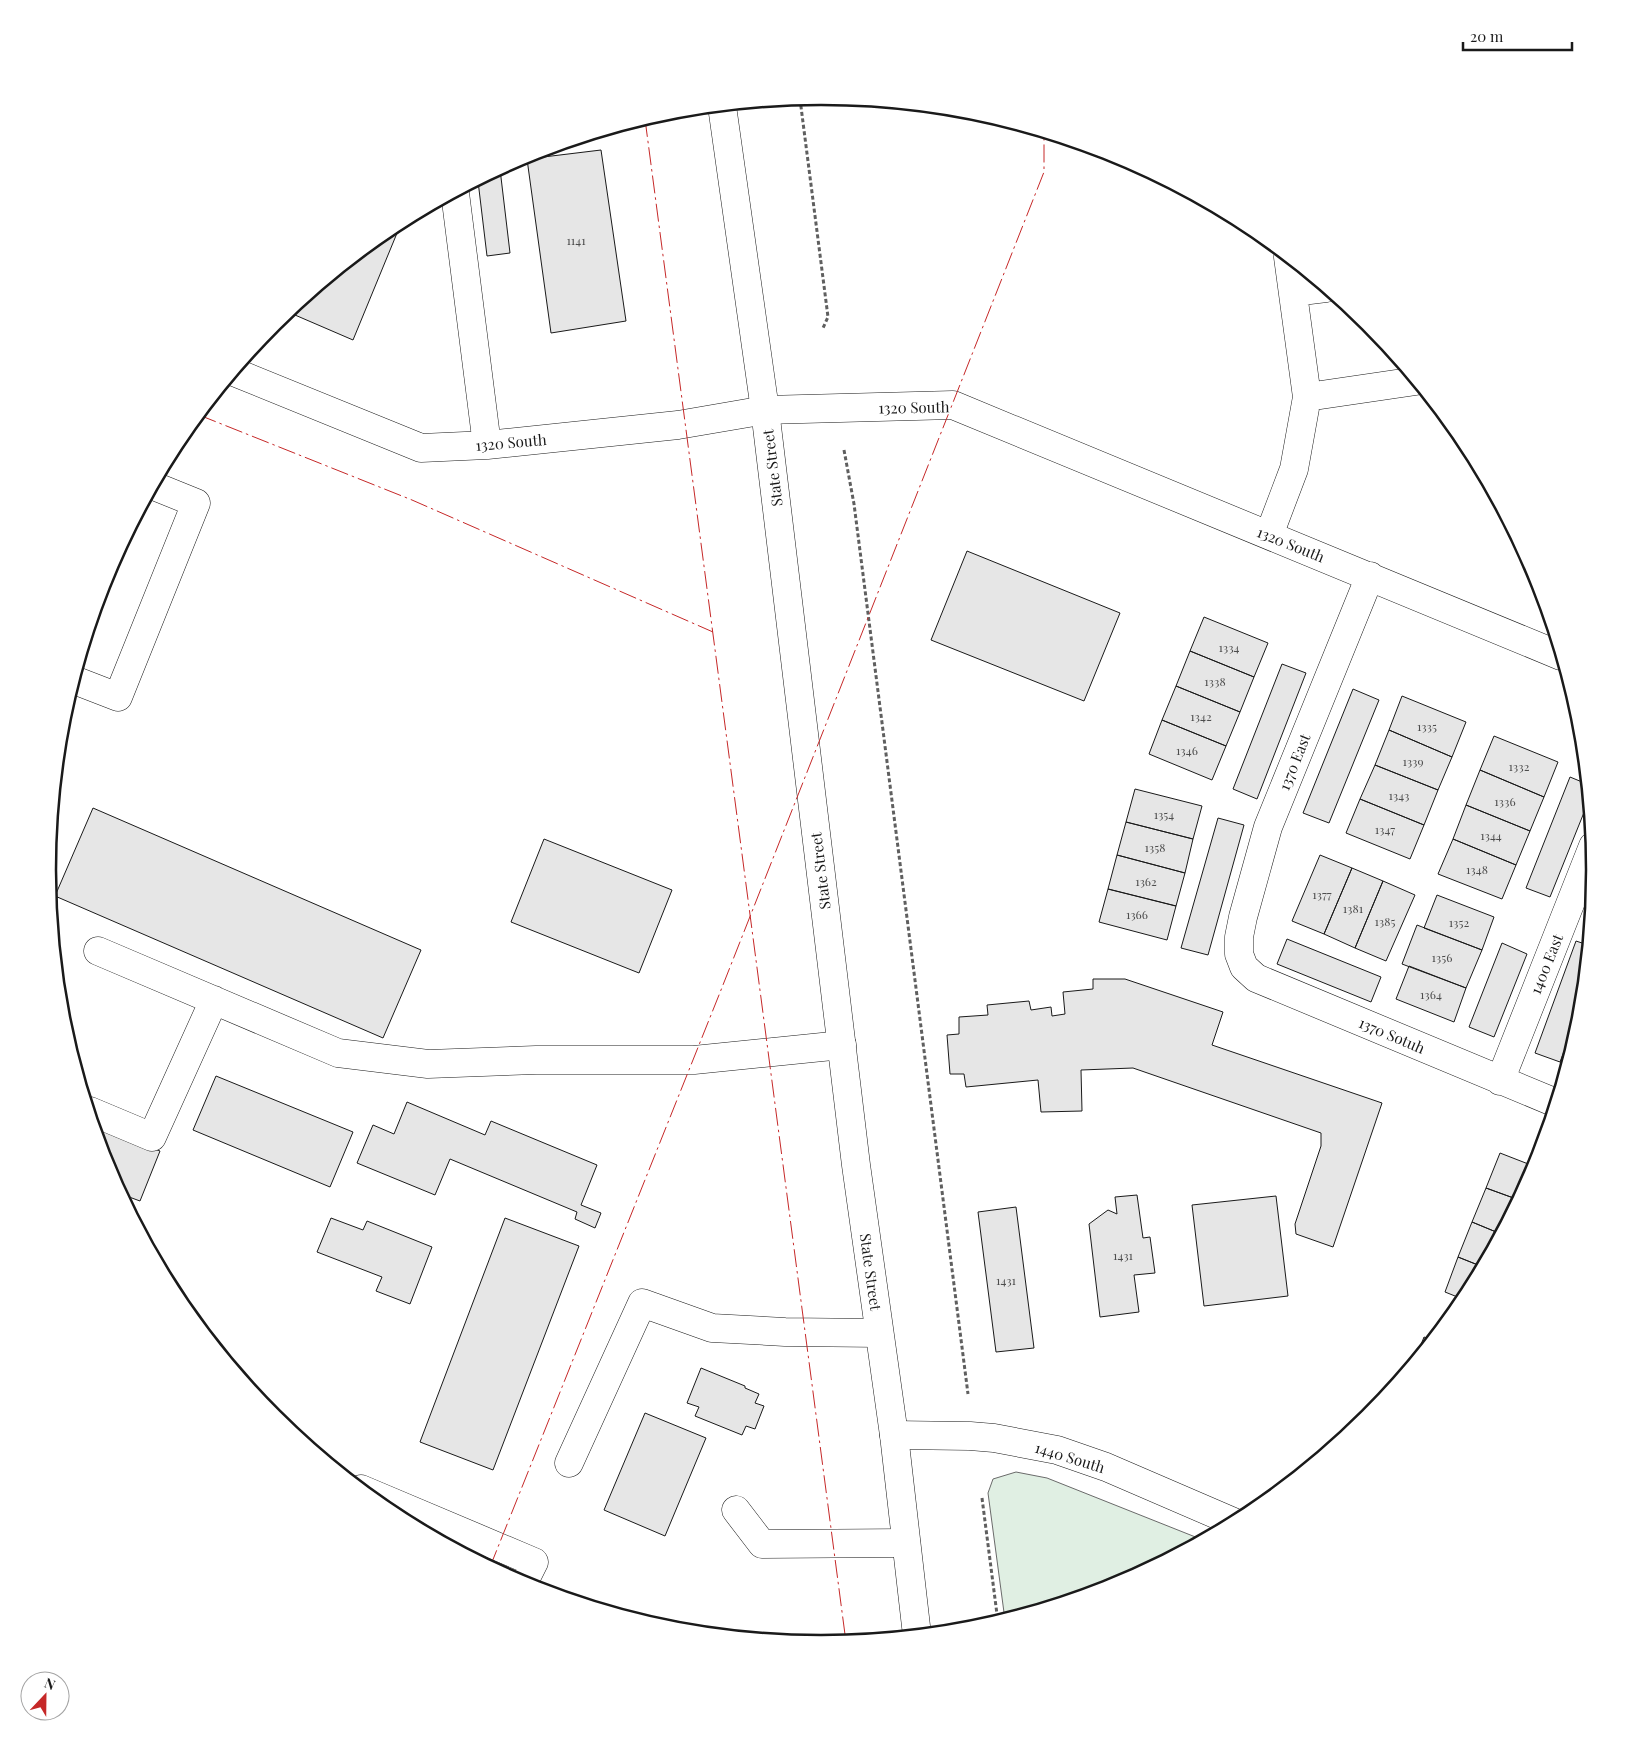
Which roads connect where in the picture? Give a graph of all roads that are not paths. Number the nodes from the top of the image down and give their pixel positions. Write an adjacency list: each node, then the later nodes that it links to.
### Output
1 (723, 112): 9 (street, State Street)
2 (456, 199): 10 (street)
3 (1289, 265): 5 (street)
4 (1319, 289): 5 (street)
5 (1293, 292): 8 (street)
6 (239, 374): 10 (street, 1320 South)
7 (1410, 382): 8 (street)
8 (1307, 397): 12 (street)
9 (765, 410): 10 (street, 1320 South); 12 (street, 1320 South); 20 (street, State Street)
10 (487, 444)
11 (159, 488): 15 (street)
12 (1269, 535): 13 (street, 1320 South)
13 (1370, 576): 14 (street, 1320 South); 18 (street, 1370 East)
14 (1555, 654)
15 (80, 682)
16 (1587, 862): 21 (street, 1400 East)
17 (98, 951): 19 (street)
18 (1239, 954): 21 (street, 1370 Sotuh)
19 (214, 1000): 20 (street); 23 (street)
20 (842, 1046): 24 (street, State Street)
21 (1500, 1081): 22 (street, 1370 Sotuh)
22 (1551, 1101)
23 (97, 1115)
24 (879, 1333): 25 (street, State Street); 26 (street)
25 (894, 1436): 29 (street, 1440 South); 30 (street, State Street)
26 (569, 1462)
27 (385, 1499): 31 (street)
28 (736, 1510): 30 (street)
29 (1227, 1519)
30 (906, 1543): 32 (street, State Street)
31 (527, 1576)
32 (916, 1629)

